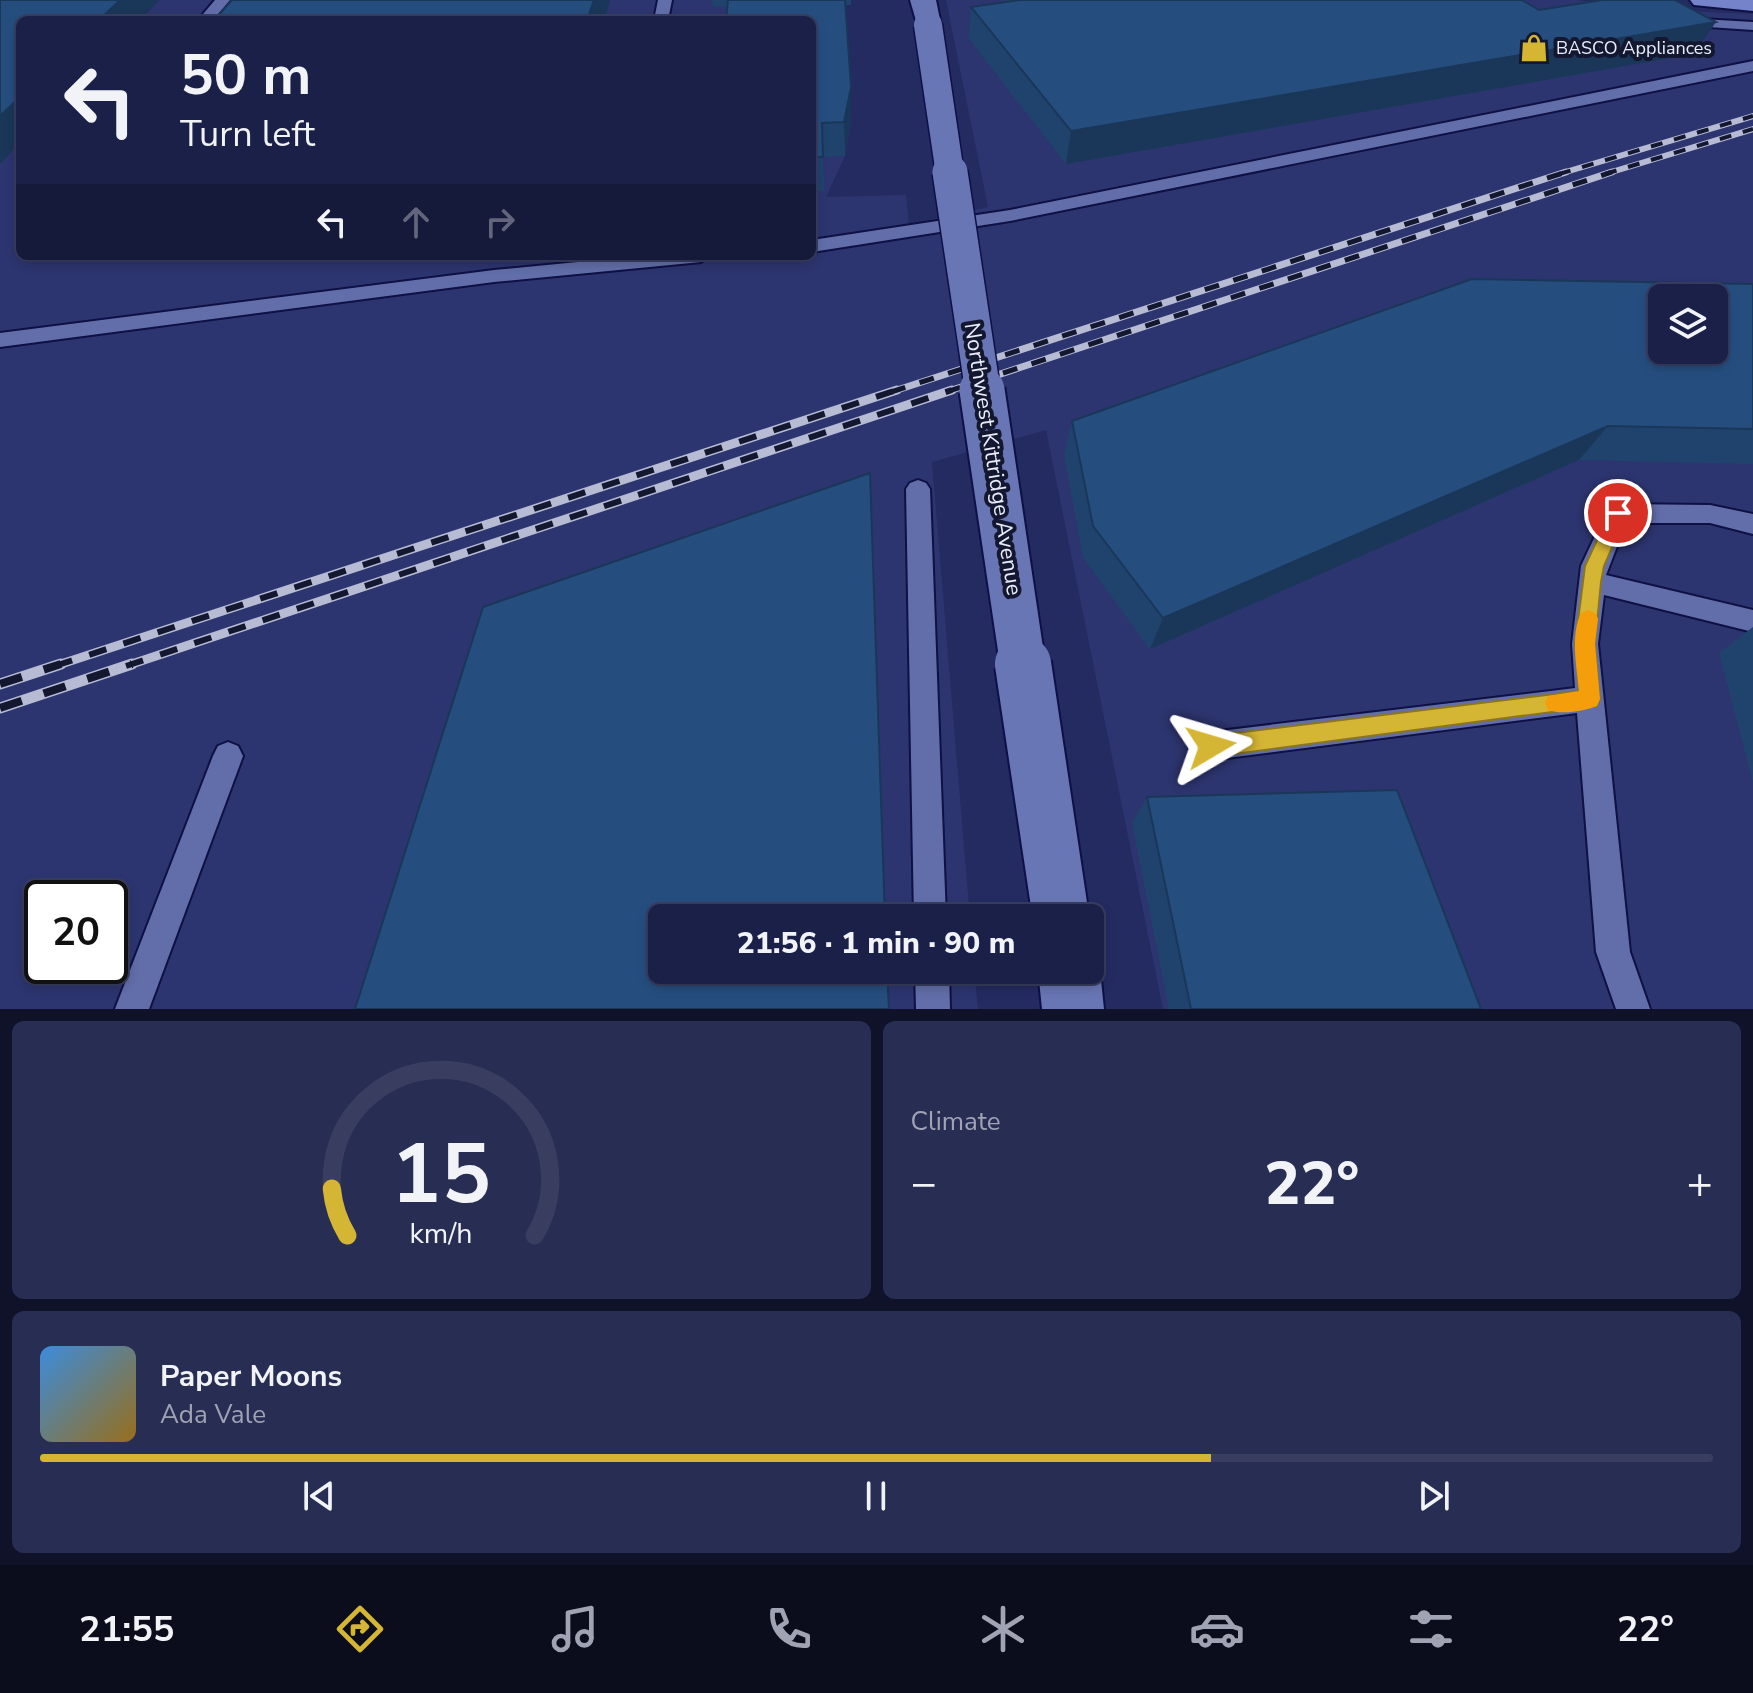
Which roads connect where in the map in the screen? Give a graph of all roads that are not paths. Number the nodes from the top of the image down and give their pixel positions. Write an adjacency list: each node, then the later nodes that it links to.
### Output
1 (223, 0): 5 (lane)
2 (1703, 0): 3 (highway)
3 (1753, 3)
4 (926, 13): 20 (main road, Northwest Kittridge Avenue, bridge)
5 (209, 16)
6 (1661, 20): 7 (lane)
7 (1753, 26)
8 (1753, 66): 9 (lane)
9 (816, 246)
10 (659, 260): 11 (lane)
11 (0, 340)
12 (918, 489): 19 (lane)
13 (1753, 524): 14 (lane)
14 (1592, 582): 15 (lane); 16 (lane)
15 (1753, 621)
16 (1590, 699): 17 (lane); 26 (lane)
17 (1211, 746)
18 (228, 756): 23 (lane)
19 (930, 904)
20 (1059, 904)
21 (932, 984): 24 (lane)
22 (1070, 984): 25 (main road)
23 (132, 1009)
24 (933, 1009)
25 (1073, 1009)
26 (1633, 1009)

